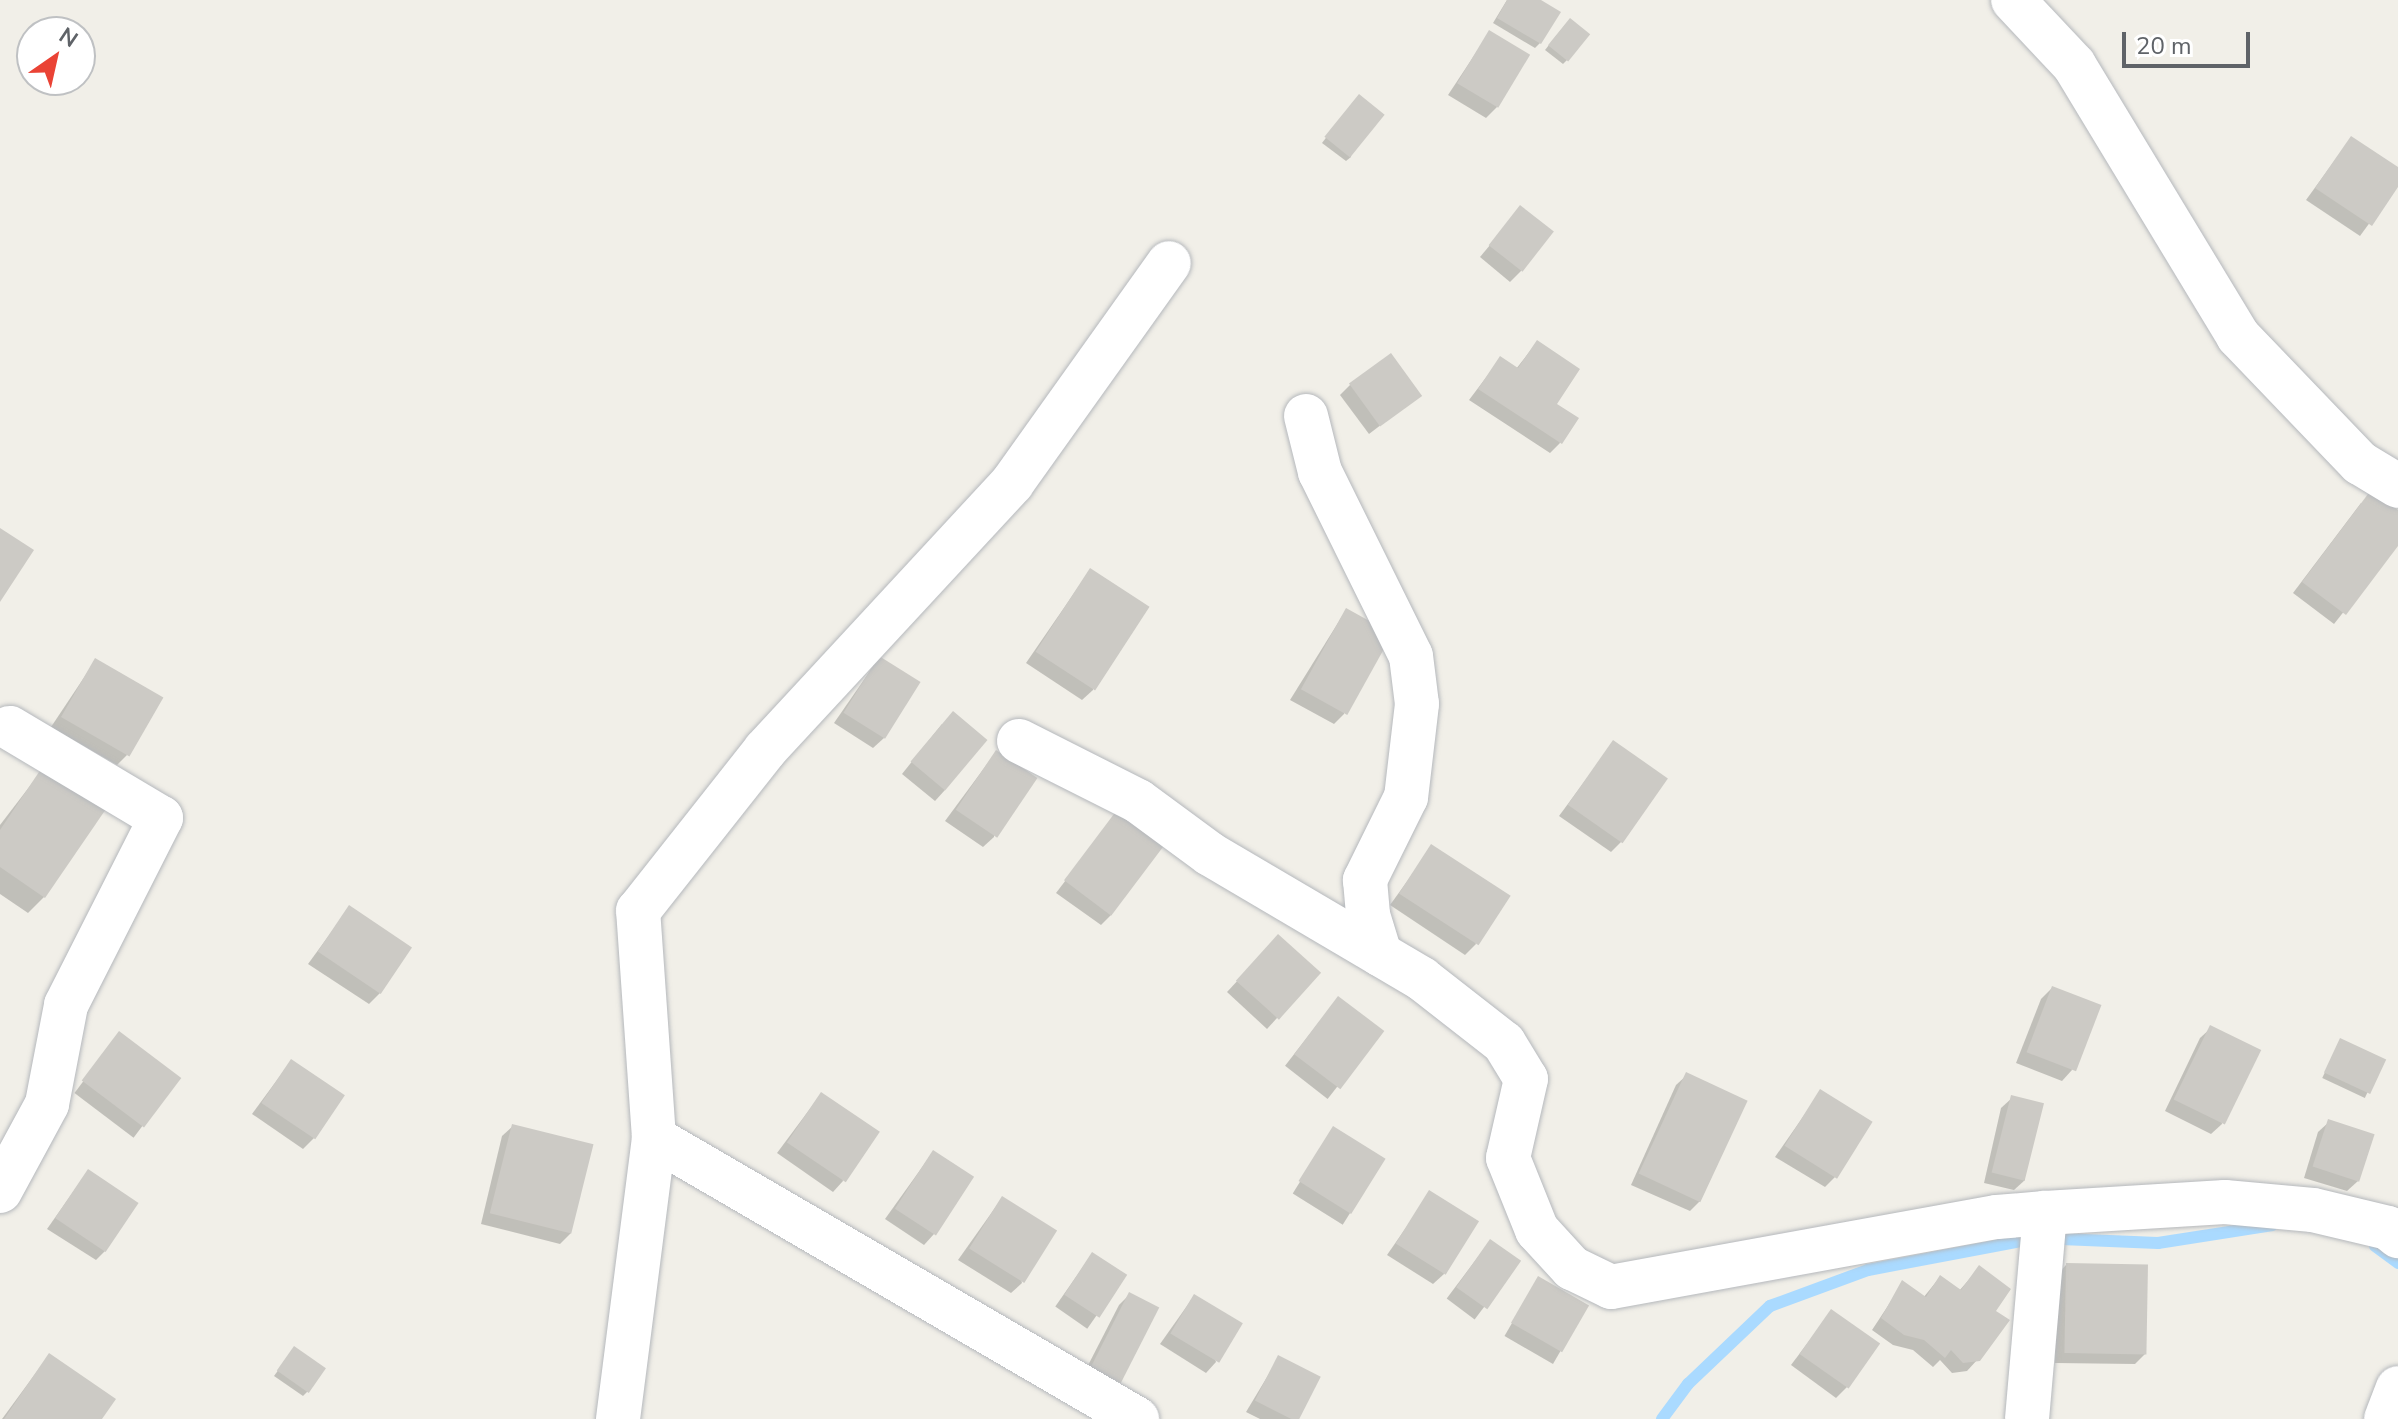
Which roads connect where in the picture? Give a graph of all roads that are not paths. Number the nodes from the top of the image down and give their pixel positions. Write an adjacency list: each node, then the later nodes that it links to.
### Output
1 (2013, 0): 4 (street)
2 (1169, 263): 8 (street)
3 (1306, 416): 7 (street)
4 (2398, 486)
5 (10, 728): 9 (street)
6 (1019, 741): 7 (street)
7 (1380, 954): 10 (street)
8 (654, 1138): 13 (street); 14 (street)
9 (0, 1191)
10 (2044, 1235): 11 (street); 15 (street)
11 (2398, 1236)
12 (2398, 1388): 16 (street)
13 (618, 1419)
14 (1137, 1419)
15 (2027, 1419)
16 (2386, 1419)

